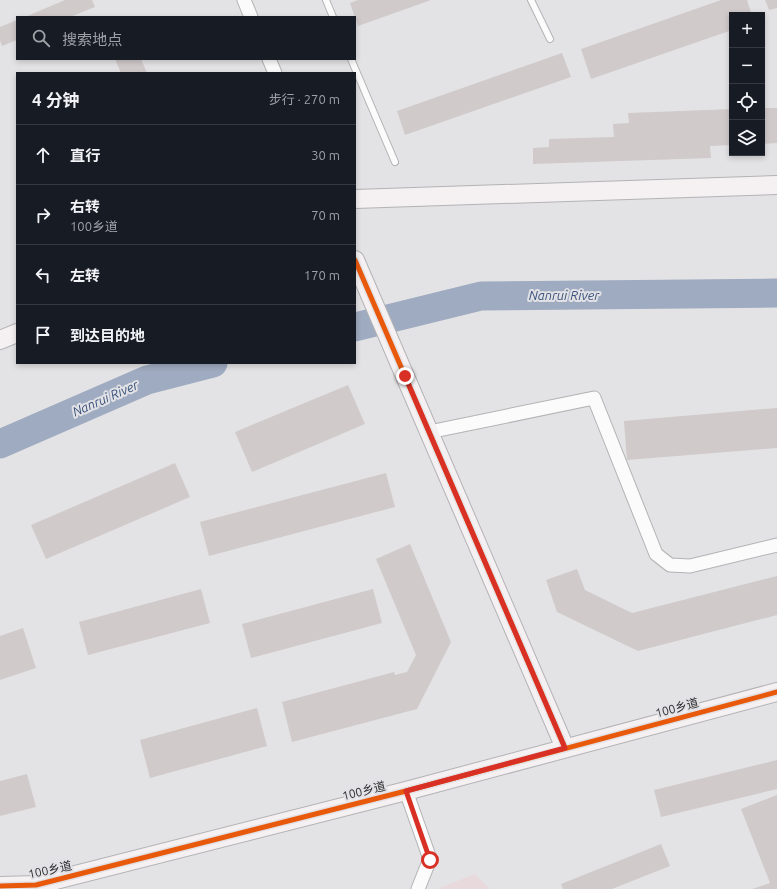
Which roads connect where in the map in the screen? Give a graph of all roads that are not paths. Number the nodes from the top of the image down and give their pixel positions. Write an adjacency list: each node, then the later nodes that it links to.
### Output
1 (244, 0): 4 (street)
2 (326, 0): 5 (lane)
3 (531, 0): 6 (lane)
4 (251, 16)
5 (333, 16)
6 (550, 38)
7 (269, 60): 9 (street)
8 (351, 60): 10 (lane)
9 (275, 72)
10 (395, 162)
11 (777, 185): 12 (street)
12 (356, 199)
13 (356, 263): 16 (street)
14 (16, 333): 15 (street)
15 (0, 340)
16 (429, 432): 17 (street); 19 (street)
17 (777, 545)
18 (777, 692): 19 (street, 100乡道)
19 (565, 748): 20 (street, 100乡道)
20 (406, 791): 21 (street, 100乡道); 22 (street)
21 (0, 886)
22 (418, 889)

